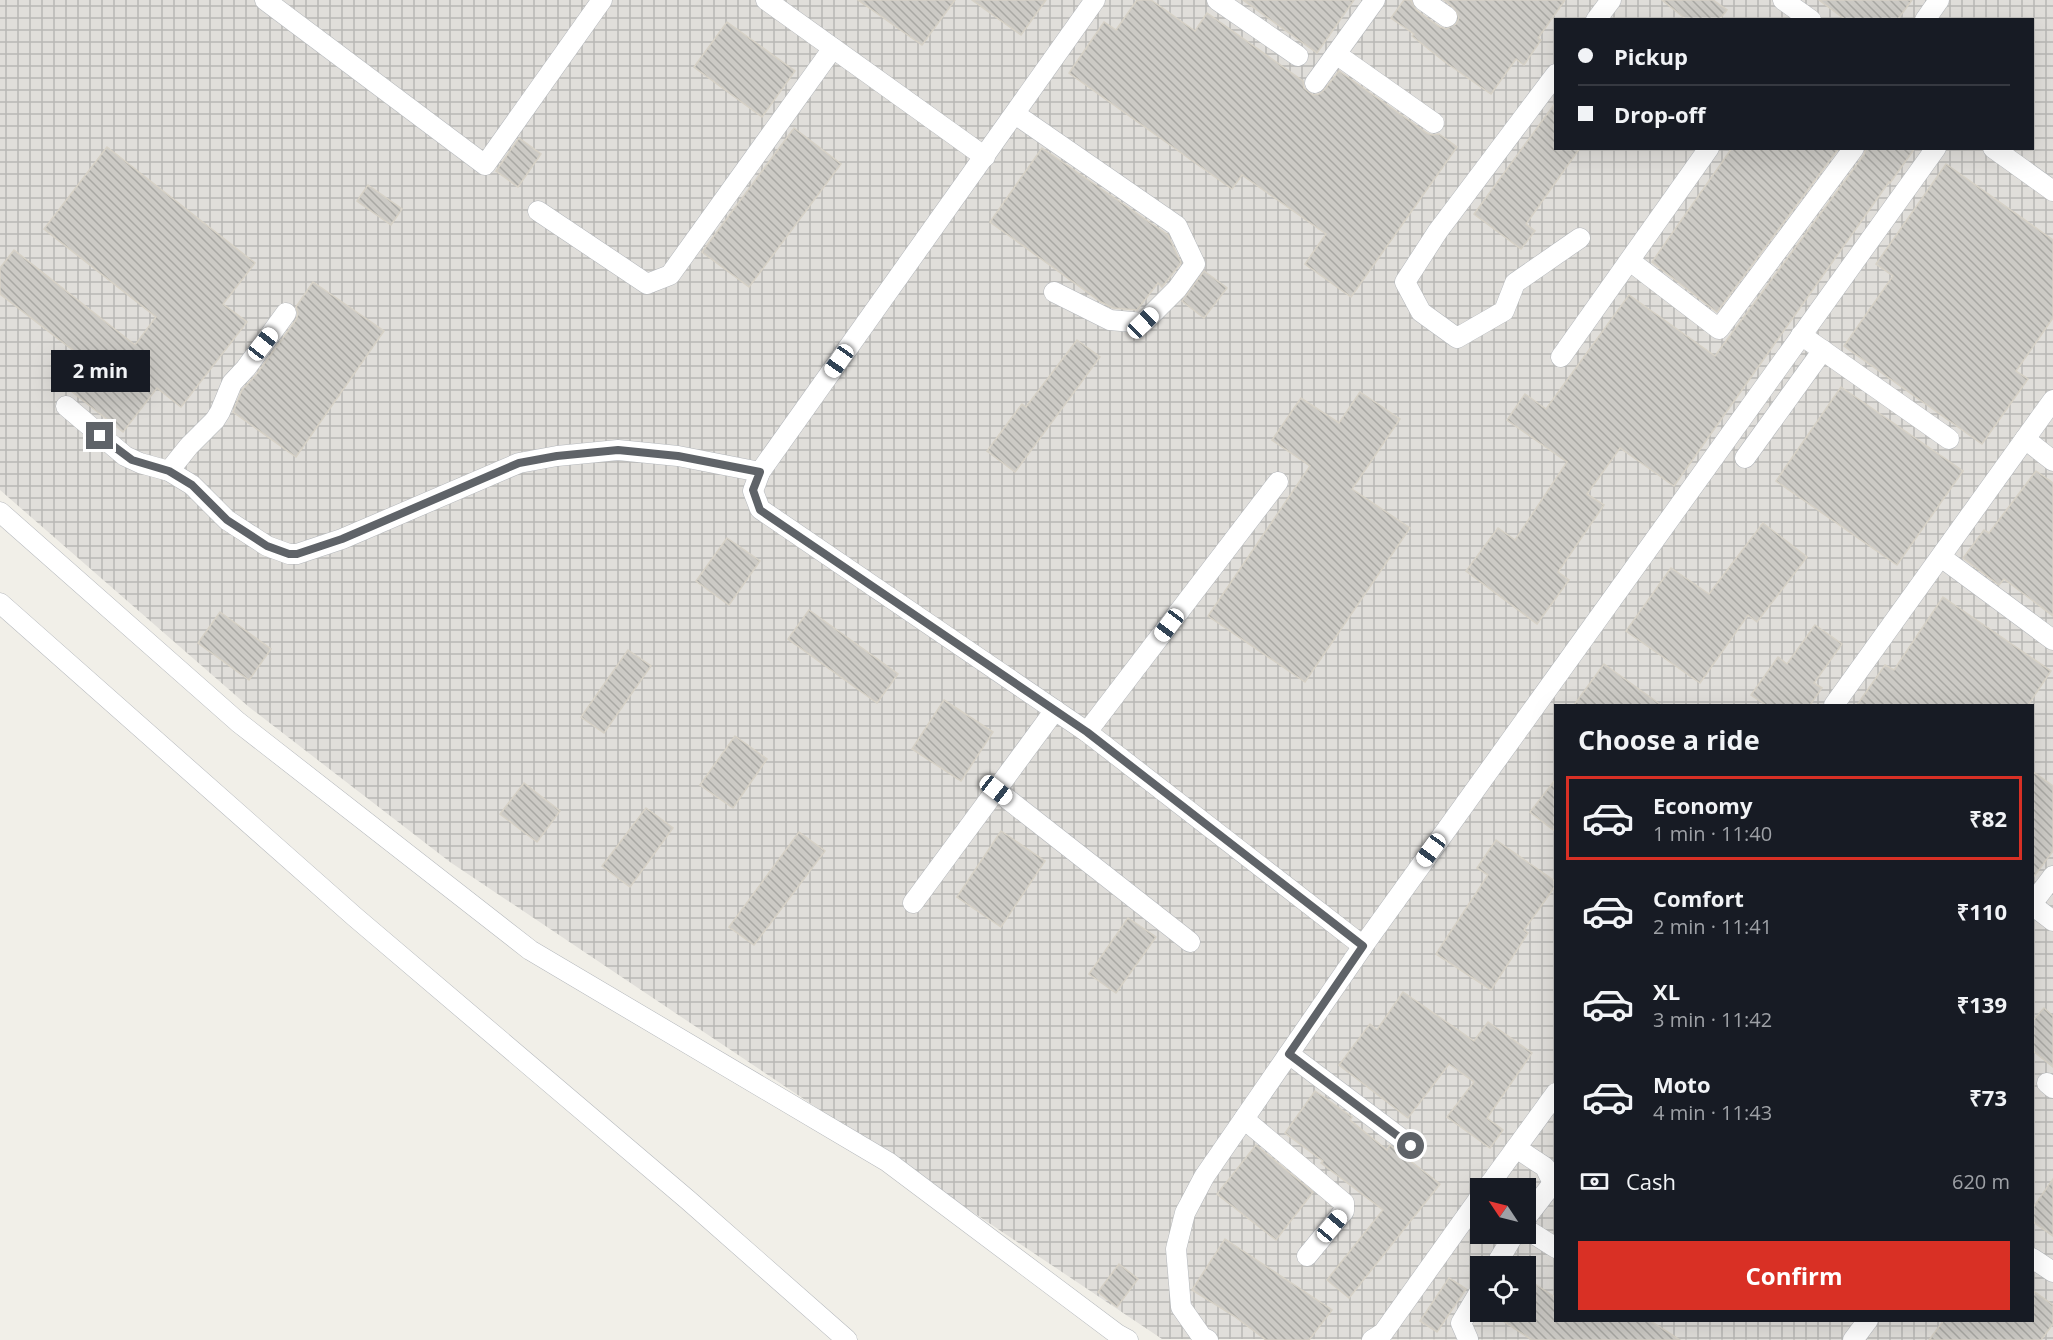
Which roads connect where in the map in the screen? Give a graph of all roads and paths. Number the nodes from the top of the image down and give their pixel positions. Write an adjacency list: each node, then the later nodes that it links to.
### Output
1 (265, 0): 2 (street)
2 (602, 0)
3 (766, 0): 15 (street)
4 (1095, 0): 20 (street)
5 (1217, 0): 17 (street)
6 (1375, 0): 16 (street)
7 (1423, 0): 11 (street)
8 (1611, 0): 12 (street)
9 (1784, 0): 13 (street)
10 (1939, 0): 14 (street)
11 (1447, 17)
12 (1598, 18)
13 (1805, 18)
14 (1926, 18)
15 (833, 48): 26 (street); 28 (street)
16 (1336, 54): 19 (street); 21 (street)
17 (1298, 56)
18 (1554, 77): 29 (street)
19 (1315, 83)
20 (1016, 114): 26 (street); 31 (street)
21 (1434, 123)
22 (1708, 150): 30 (street)
23 (1852, 150): 30 (street)
24 (1935, 150): 33 (street)
25 (1996, 150): 27 (street)
26 (985, 157): 43 (street)
27 (2053, 191)
28 (538, 211)
29 (1580, 238)
30 (1630, 261): 35 (street)
31 (1054, 292)
32 (286, 313): 42 (street)
33 (1801, 335): 34 (street); 59 (street)
34 (1823, 350): 38 (street); 40 (street)
35 (1561, 357)
36 (2053, 400): 39 (street)
37 (66, 406): 42 (street)
38 (1949, 439)
39 (2025, 439): 41 (street); 46 (street)
40 (1745, 458)
41 (2053, 461)
42 (169, 471): 43 (street)
43 (760, 472): 50 (street)
44 (1278, 482): 51 (street)
45 (0, 512): 77 (street)
46 (1941, 556): 48 (street); 49 (street)
47 (0, 603): 76 (street)
48 (2053, 640)
49 (1835, 704)
50 (1055, 710): 51 (street); 52 (street)
51 (1087, 732): 59 (street)
52 (996, 790): 55 (street); 58 (street)
53 (2053, 876): 54 (street)
54 (2034, 901)
55 (913, 903)
56 (2034, 906): 57 (street)
57 (2053, 921)
58 (1190, 942)
59 (1363, 946): 60 (street)
60 (1289, 1054): 62 (street); 63 (street)
61 (1554, 1096): 64 (street)
62 (1244, 1119): 70 (street); 78 (street)
63 (1411, 1146)
64 (1516, 1148): 65 (street); 66 (street)
65 (1494, 1178)
66 (1536, 1205)
67 (1470, 1211): 79 (street)
68 (1536, 1235): 69 (street)
69 (1554, 1247)
70 (1307, 1256)
71 (2034, 1258): 72 (street)
72 (2053, 1272)
73 (1470, 1308): 75 (street)
74 (1866, 1322): 80 (street)
75 (1468, 1339)
76 (847, 1340)
77 (1128, 1340)
78 (1208, 1340)
79 (1372, 1340)
80 (1853, 1340)

